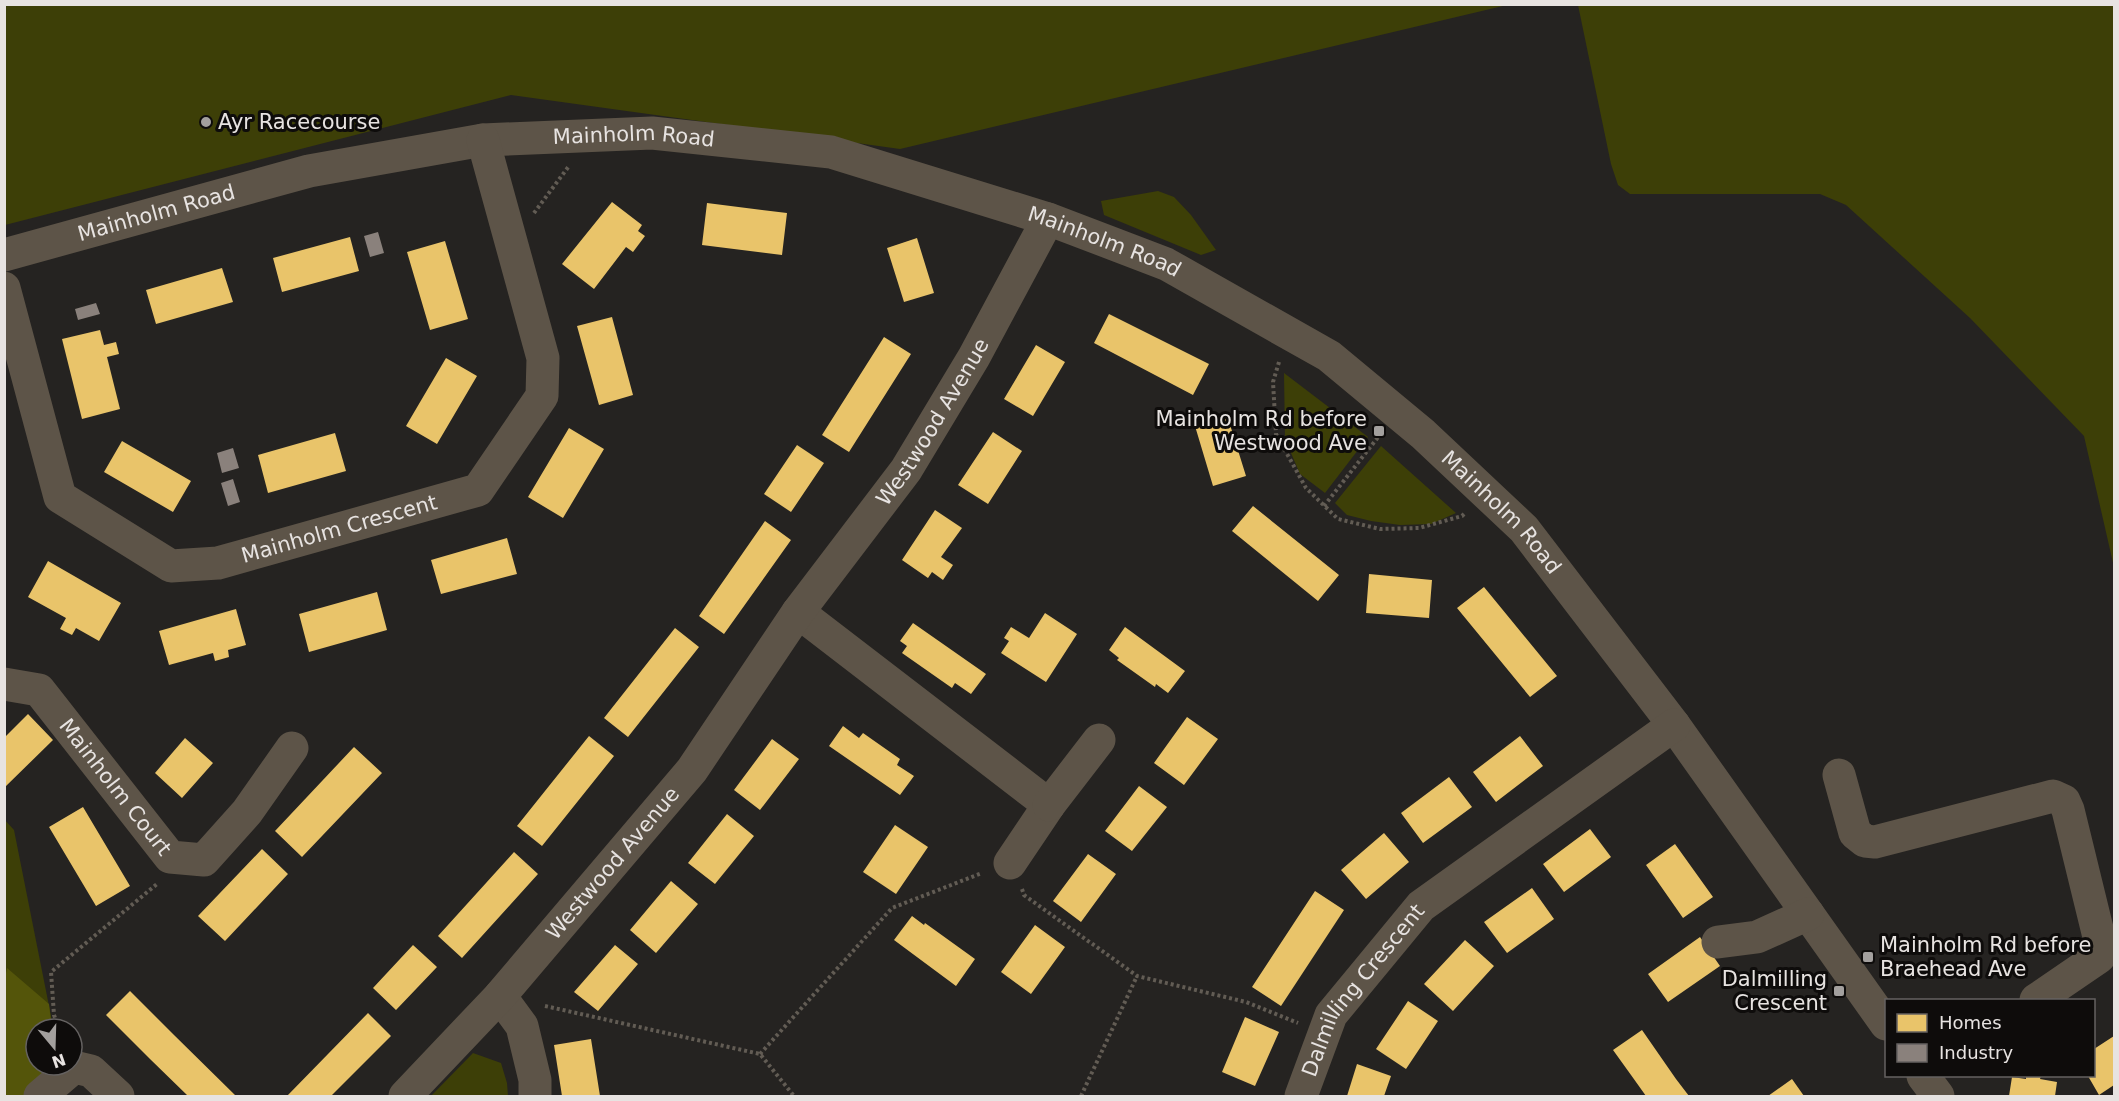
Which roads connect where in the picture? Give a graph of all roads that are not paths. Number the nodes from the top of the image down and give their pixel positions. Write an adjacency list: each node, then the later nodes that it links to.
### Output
1 (483, 140): 2 (street, Mainholm Road); 3 (street, Mainholm Road); 4 (street, Mainholm Crescent)
2 (1048, 219): 5 (street, Westwood Avenue); 7 (street, Mainholm Road)
3 (4, 255)
4 (4, 288)
5 (798, 612): 11 (street); 15 (street, Westwood Avenue)
6 (4, 684): 9 (street, Mainholm Court)
7 (1674, 725): 13 (street, Mainholm Road); 23 (street, Dalmilling Crescent)
8 (1099, 740): 11 (street)
9 (291, 748)
10 (1839, 775): 16 (street)
11 (1048, 806): 12 (street)
12 (1010, 863)
13 (1808, 914): 14 (street); 17 (street, Mainholm Road)
14 (1718, 942)
15 (500, 996): 21 (street, Westwood Avenue); 22 (street)
16 (2037, 999)
17 (1885, 1021)
18 (1925, 1077): 24 (street)
19 (40, 1096): 20 (street)
20 (118, 1096)
21 (405, 1096)
22 (535, 1096)
23 (1301, 1096)
24 (1938, 1096)

